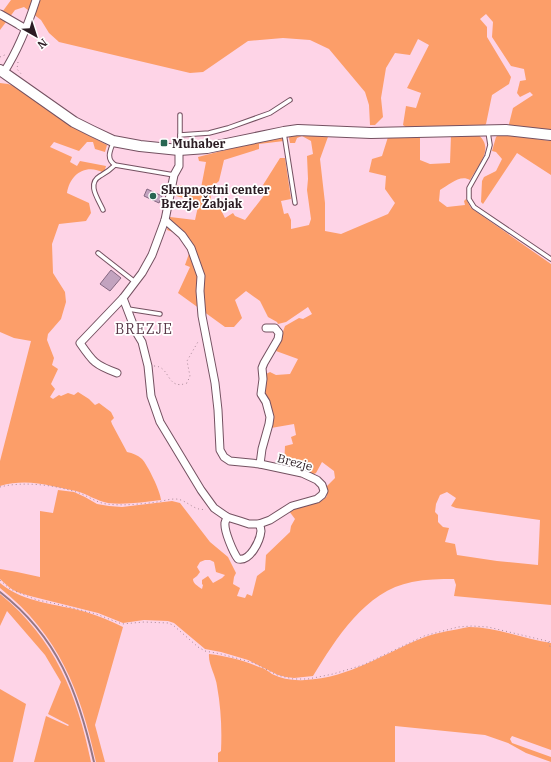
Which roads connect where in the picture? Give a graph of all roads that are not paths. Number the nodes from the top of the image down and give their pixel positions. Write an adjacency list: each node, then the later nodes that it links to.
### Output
1 (36, 0): 3 (street)
2 (0, 14): 3 (street)
3 (26, 29): 4 (street)
4 (2, 71): 11 (street)
5 (290, 100): 9 (lane)
6 (180, 115): 9 (lane)
7 (487, 130): 8 (street); 10 (street); 19 (lane)
8 (284, 132): 12 (street); 15 (lane)
9 (180, 135): 12 (lane)
10 (551, 135)
11 (114, 141): 12 (street); 13 (lane)
12 (179, 150): 14 (street)
13 (115, 165): 14 (lane); 16 (lane)
14 (174, 175): 17 (street)
15 (295, 203)
16 (103, 210)
17 (165, 220): 20 (street); 26 (street, Brezje)
18 (98, 253): 20 (lane)
19 (551, 259)
20 (135, 282): 21 (street)
21 (123, 298): 22 (street); 25 (street)
22 (127, 309): 23 (lane); 27 (street)
23 (160, 314)
24 (266, 328): 26 (street)
25 (116, 373)
26 (260, 464): 28 (street, Brezje)
27 (228, 517): 28 (street); 28 (street)
28 (259, 524)

